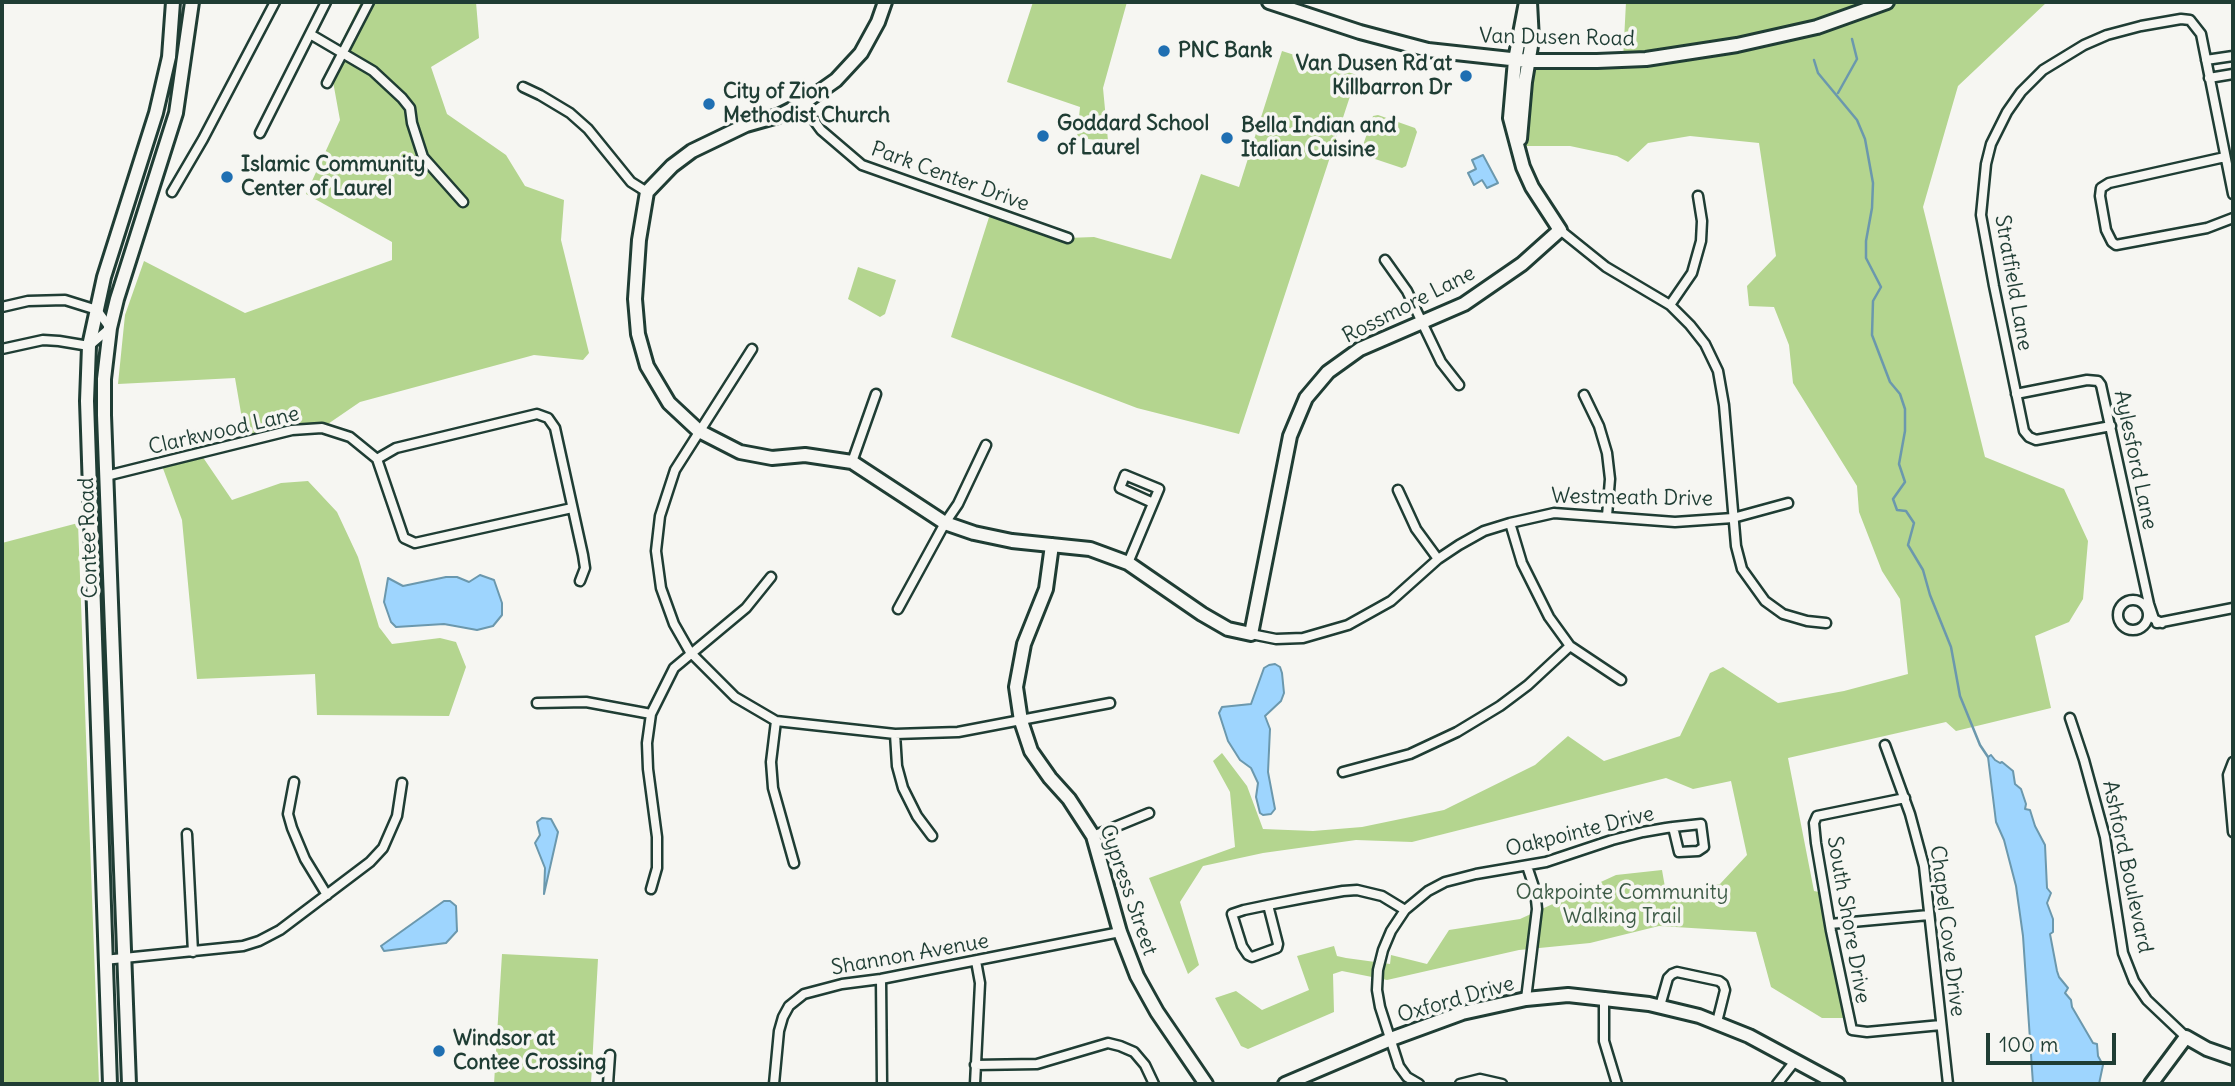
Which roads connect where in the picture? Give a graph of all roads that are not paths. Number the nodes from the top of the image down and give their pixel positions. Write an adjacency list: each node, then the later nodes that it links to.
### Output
1 (194, 2): 9 (street); 37 (street, Contee Road)
2 (275, 2): 24 (street)
3 (326, 2): 10 (street)
4 (369, 2): 11 (street)
5 (885, 2): 20 (street)
6 (1269, 2): 13 (street, Van Dusen Road)
7 (1528, 2): 13 (street); 15 (street)
8 (1887, 2): 15 (street, Van Dusen Road)
9 (173, 4): 35 (street, Contee Road)
10 (310, 34): 11 (street); 21 (street)
11 (343, 53): 18 (street); 28 (street)
12 (2233, 56): 14 (street)
13 (1515, 60): 15 (street, Van Dusen Road); 22 (street)
14 (2206, 60): 17 (street, Stratfield Lane); 43 (street, Stratfield Lane)
15 (1529, 61): 22 (street)
16 (2233, 74): 17 (street)
17 (2209, 78): 23 (street, Stratfield Lane)
18 (327, 83)
19 (523, 88): 25 (street)
20 (802, 104): 25 (street); 31 (street, Park Center Drive)
21 (260, 133)
22 (1519, 146): 30 (street)
23 (2225, 157): 26 (street, Stratfield Lane); 29 (street)
24 (172, 192)
25 (647, 192): 46 (street, Westmeath Drive)
26 (2233, 194)
27 (1698, 196): 33 (street)
28 (463, 202)
29 (2233, 218)
30 (1560, 230): 33 (street); 36 (street, Rossmore Lane)
31 (1068, 238)
32 (1385, 260): 36 (street)
33 (1670, 305): 56 (street)
34 (2, 307): 35 (street)
35 (97, 310): 37 (street); 38 (street, Contee Road)
36 (1421, 322): 41 (street); 69 (street, Rossmore Lane)
37 (110, 328): 38 (street); 50 (street, Contee Road)
38 (89, 346): 39 (street); 103 (street, Contee Road)
39 (2, 349)
40 (752, 349): 46 (street)
41 (1459, 385)
42 (876, 394): 49 (street)
43 (2016, 394): 45 (street, Stratfield Lane); 45 (street, Aylesford Lane)
44 (1584, 395): 55 (street)
45 (2111, 426): 68 (street, Aylesford Lane)
46 (699, 432): 49 (street, Westmeath Drive); 71 (street)
47 (986, 445): 57 (street)
48 (377, 459): 50 (street, Clarkwood Lane); 54 (street); 54 (street)
49 (852, 462): 57 (street, Westmeath Drive)
50 (106, 476): 102 (street, Contee Road)
51 (1398, 490): 60 (street)
52 (1153, 503): 52 (street); 61 (street)
53 (1788, 503): 56 (street, Westmeath Drive)
54 (572, 508): 63 (street)
55 (1607, 516): 56 (street, Westmeath Drive); 58 (street, Westmeath Drive)
56 (1733, 518): 66 (street)
57 (945, 523): 59 (street, Westmeath Drive); 65 (street)
58 (1510, 523): 60 (street, Westmeath Drive); 70 (street)
59 (1052, 545): 61 (street, Westmeath Drive); 78 (street, Cypress Street)
60 (1438, 559): 69 (street, Westmeath Drive)
61 (1128, 563): 69 (street, Westmeath Drive)
62 (772, 577): 71 (street)
63 (580, 581)
64 (2233, 608): 68 (street)
65 (898, 609)
66 (1826, 623)
67 (2146, 623): 68 (street)
68 (2162, 623)
69 (1251, 634)
70 (1570, 646): 72 (street); 82 (street)
71 (690, 652): 75 (street); 77 (street)
72 (1621, 680)
73 (537, 703): 75 (street)
74 (1110, 704): 78 (street)
75 (650, 714): 94 (street)
76 (2070, 718): 111 (street, Ashford Boulevard)
77 (776, 721): 79 (street); 92 (street)
78 (1021, 721): 79 (street); 91 (street, Cypress Street)
79 (895, 734): 90 (street)
80 (1885, 745): 85 (street, Chapel Cove Drive)
81 (2233, 762): 88 (street)
82 (1343, 772)
83 (294, 782): 95 (street)
84 (402, 783): 95 (street)
85 (1905, 798): 98 (street, Chapel Cove Drive); 99 (street, South Shore Drive)
86 (1149, 813): 91 (street)
87 (1673, 827): 87 (street, Oakpointe Drive); 93 (street, Oakpointe Drive)
88 (2233, 832)
89 (187, 834): 101 (street)
90 (932, 836)
91 (1093, 836): 100 (street, Cypress Street)
92 (794, 863)
93 (1527, 866): 97 (street, Oakpointe Drive); 107 (street)
94 (651, 889)
95 (327, 894): 101 (street)
96 (1268, 905): 96 (street); 97 (street)
97 (1405, 910): 112 (street, Oakpointe Drive)
98 (1929, 915): 99 (street); 110 (street, Chapel Cove Drive)
99 (1829, 924): 110 (street, South Shore Drive)
100 (1120, 932): 104 (street, Shannon Avenue); 126 (street, Cypress Street)
101 (193, 952): 102 (street)
102 (124, 959): 103 (street); 120 (street, Contee Road)
103 (104, 960): 117 (street, Contee Road)
104 (976, 961): 105 (street, Shannon Avenue); 116 (street)
105 (881, 979): 122 (street, Shannon Avenue); 123 (street)
106 (1604, 998): 107 (street, Oxford Drive); 108 (street, Oxford Drive); 131 (street)
107 (1526, 999): 112 (street, Oxford Drive)
108 (1660, 1006): 109 (street, Oxford Drive); 109 (street)
109 (1717, 1022): 115 (street, Oxford Drive)
110 (1941, 1025): 134 (street, Chapel Cove Drive)
111 (2186, 1037): 114 (street, Ashford Boulevard); 135 (street)
112 (1391, 1039): 127 (street, Oxford Drive); 128 (street, Oakpointe Drive)
113 (610, 1055): 121 (street)
114 (2233, 1058)
115 (1795, 1061): 132 (street); 133 (street, Oxford Drive)
116 (975, 1065): 124 (street); 125 (street)
117 (110, 1069): 118 (street, Contee Road); 119 (street)
118 (110, 1084)
119 (116, 1084)
120 (129, 1084)
121 (608, 1084)
122 (774, 1084)
123 (882, 1084)
124 (975, 1084)
125 (1154, 1084)
126 (1206, 1084)
127 (1285, 1084)
128 (1419, 1084)
129 (1460, 1084): 130 (street)
130 (1502, 1084)
131 (1617, 1084)
132 (1777, 1084)
133 (1838, 1084)
134 (1948, 1084)
135 (2152, 1084)

